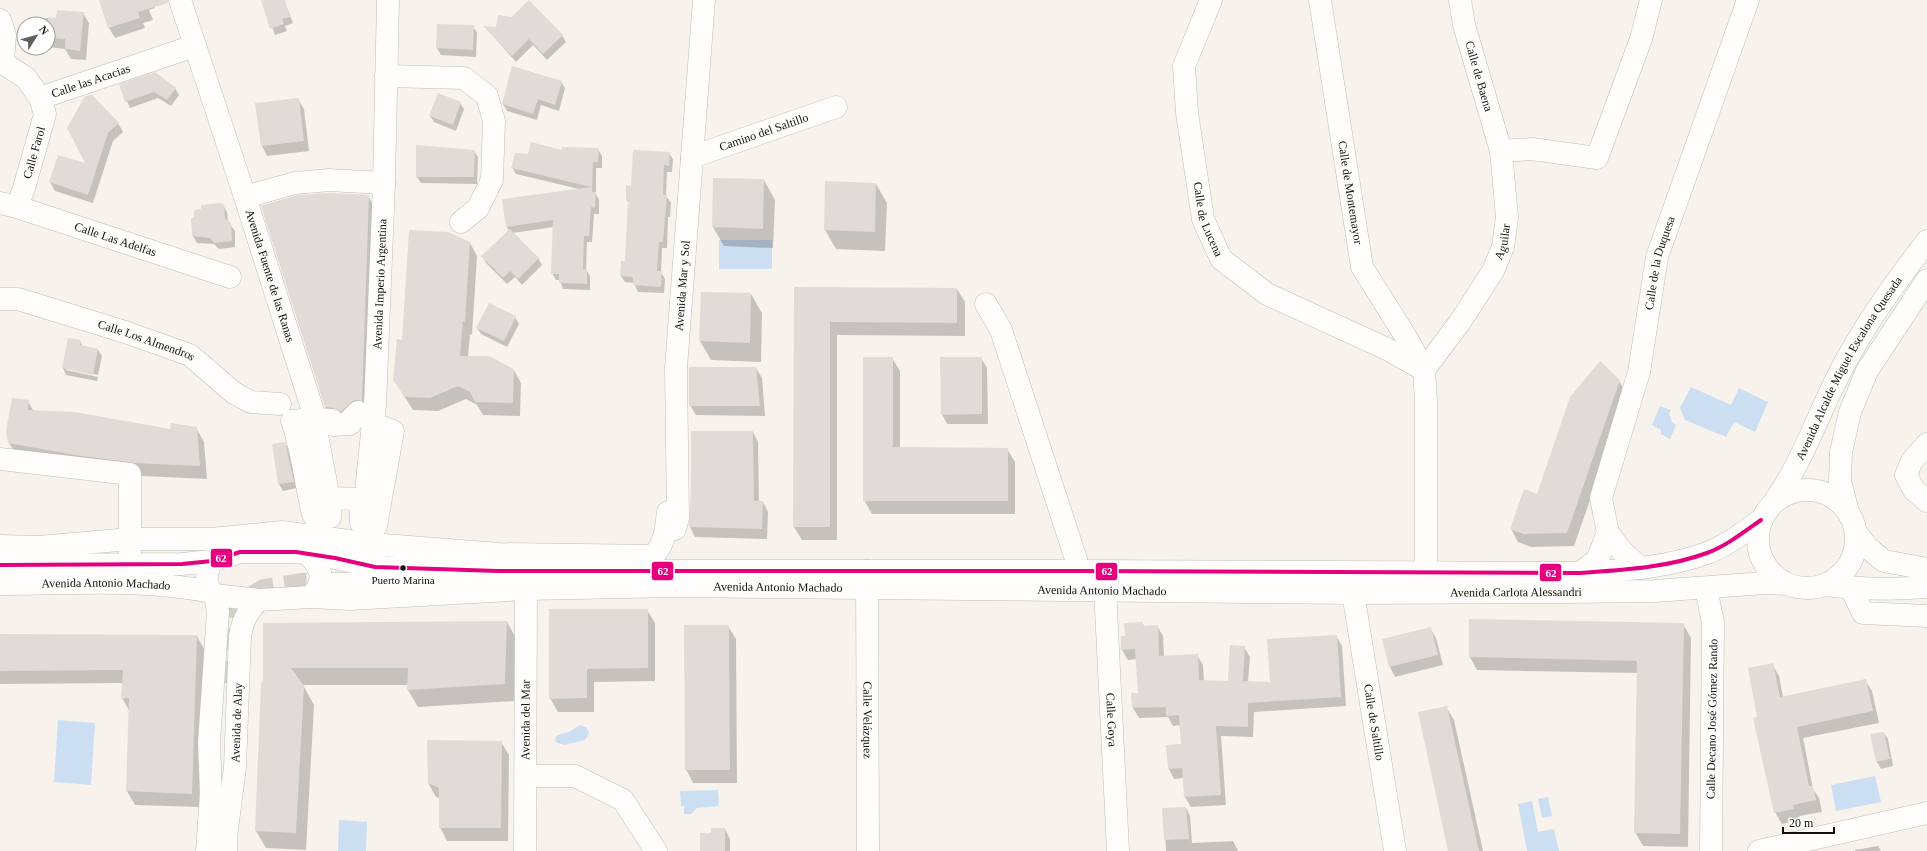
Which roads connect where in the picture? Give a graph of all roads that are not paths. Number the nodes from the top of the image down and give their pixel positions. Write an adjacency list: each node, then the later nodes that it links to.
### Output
1 (180, 0): 10 (street, Avenida Fuente de las Ranas)
2 (388, 0): 12 (street, Avenida Imperio Argentina)
3 (704, 0): 16 (street, Avenida Mar y Sol)
4 (1211, 0): 26 (street, Calle de Lucena)
5 (1320, 0): 26 (street, Calle de Montemayor)
6 (1460, 0): 15 (street, Calle de Baena)
7 (1651, 0): 15 (street)
8 (1748, 0): 37 (street, Calle de la Duquesa)
9 (0, 20): 11 (street)
10 (194, 46): 13 (street, Calle las Acacias); 18 (street, Avenida Fuente de las Ranas)
11 (1, 61): 13 (street, Calle las Acacias)
12 (386, 76): 17 (street, Avenida Imperio Argentina); 20 (street)
13 (40, 98): 19 (street, Calle Farol)
14 (836, 107): 16 (street, Camino del Saltillo)
15 (1501, 151): 26 (street, Aguilar)
16 (692, 157): 53 (street, Avenida Mar y Sol)
17 (384, 183): 18 (street); 29 (street, Avenida Imperio Argentina)
18 (246, 197): 28 (street, Avenida Fuente de las Ranas)
19 (8, 205): 22 (street, Calle Las Adelfas)
20 (461, 222)
21 (1927, 241): 32 (street, Avenida Alcalde Miguel Escalona Quesada)
22 (230, 277)
23 (1927, 280): 34 (street, Avenida Alcalde Miguel Escalona Quesada)
24 (0, 299): 27 (street, Calle Los Almendros)
25 (986, 304): 50 (street)
26 (1424, 370): 51 (street)
27 (280, 404)
28 (314, 419): 29 (street); 41 (street, Avenida Fuente de las Ranas)
29 (374, 424): 38 (street)
30 (1927, 444): 33 (street)
31 (0, 458): 40 (street)
32 (1776, 499): 34 (street); 36 (street)
33 (1927, 501)
34 (1847, 508): 39 (street)
35 (668, 512): 38 (street)
36 (1761, 520): 47 (street, Avenida Carlota Alessandri); 58 (street)
37 (1608, 533): 47 (street); 52 (street)
38 (369, 534): 41 (street); 41 (street); 46 (street)
39 (1857, 534): 48 (street); 59 (street)
40 (130, 539): 41 (street); 42 (street); 45 (street)
41 (312, 540): 43 (street, Avenida Antonio Machado); 46 (street, Avenida Antonio Machado); 67 (street)
42 (0, 546)
43 (212, 561): 45 (street, Avenida Antonio Machado); 65 (street, Avenida de Alay)
44 (0, 565): 45 (street, Avenida Antonio Machado)
45 (131, 566)
46 (375, 567): 49 (street, Avenida Antonio Machado)
47 (1640, 568): 52 (street, Avenida Carlota Alessandri)
48 (1927, 569)
49 (480, 570): 53 (street, Avenida Antonio Machado); 57 (street)
50 (1077, 571): 54 (street, Avenida Antonio Machado); 55 (street, Avenida Antonio Machado)
51 (1426, 574): 52 (street, Avenida Carlota Alessandri); 55 (street, Avenida Carlota Alessandri)
52 (1580, 574)
53 (670, 578): 54 (street, Avenida Antonio Machado); 63 (street, Avenida Antonio Machado)
54 (867, 580): 64 (street, Avenida Antonio Machado); 78 (street, Calle Velázquez)
55 (1244, 582): 64 (street, Avenida Antonio Machado); 66 (street, Avenida Carlota Alessandri)
56 (0, 584): 65 (street, Avenida Antonio Machado)
57 (334, 584)
58 (1787, 584): 59 (street); 61 (street, Avenida Carlota Alessandri)
59 (1825, 585): 62 (street)
60 (1927, 586): 62 (street)
61 (1706, 588): 66 (street, Avenida Carlota Alessandri); 81 (street, Calle Decano José Gómez Rando)
62 (1851, 588): 69 (street)
63 (526, 589): 67 (street, Avenida Antonio Machado); 71 (street, Avenida del Mar)
64 (1105, 589): 79 (street, Calle Goya)
65 (213, 593): 68 (street, Avenida Antonio Machado); 72 (street, Avenida de Alay)
66 (1353, 593): 80 (street, Calle de Saltillo)
67 (311, 597): 68 (street, Avenida Antonio Machado)
68 (259, 600): 75 (street, Avenida de Alay)
69 (1927, 616)
70 (224, 683): 72 (street)
71 (526, 776): 76 (street, Avenida del Mar); 77 (street)
72 (211, 794): 74 (street, Avenida de Alay)
73 (1927, 813): 82 (street)
74 (207, 851)
75 (226, 851)
76 (525, 851)
77 (656, 851)
78 (868, 851)
79 (1118, 851)
80 (1395, 851)
81 (1711, 851)
82 (1759, 851)

